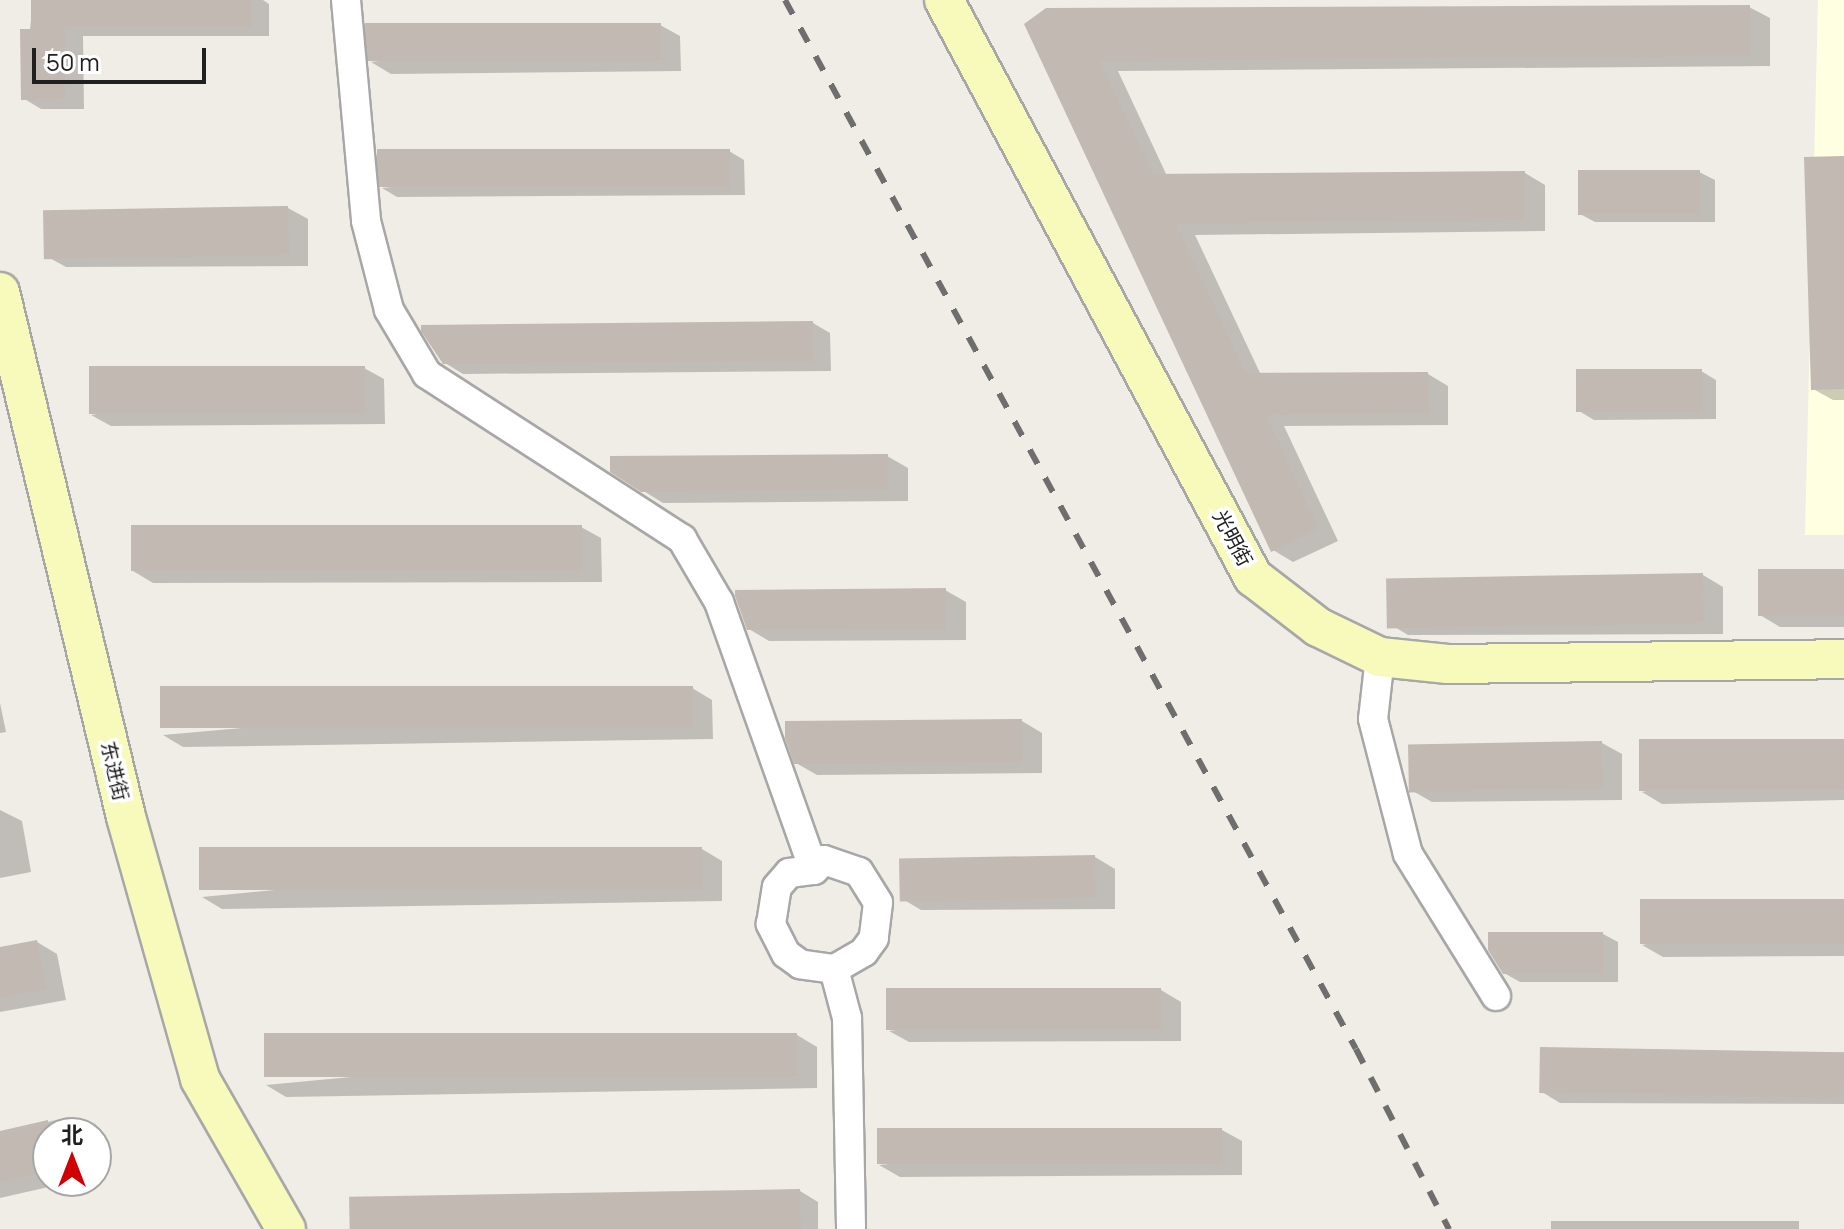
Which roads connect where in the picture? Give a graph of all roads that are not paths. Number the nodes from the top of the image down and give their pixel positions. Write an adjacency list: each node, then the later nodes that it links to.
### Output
1 (346, 0): 6 (street)
2 (944, 0): 4 (main road, 光明街)
3 (0, 292): 9 (main road, 东进街)
4 (1380, 657): 5 (main road, 光明街); 8 (street)
5 (1844, 659)
6 (814, 870): 7 (street); 7 (street)
7 (834, 969): 10 (street)
8 (1496, 996)
9 (286, 1229)
10 (851, 1229)

